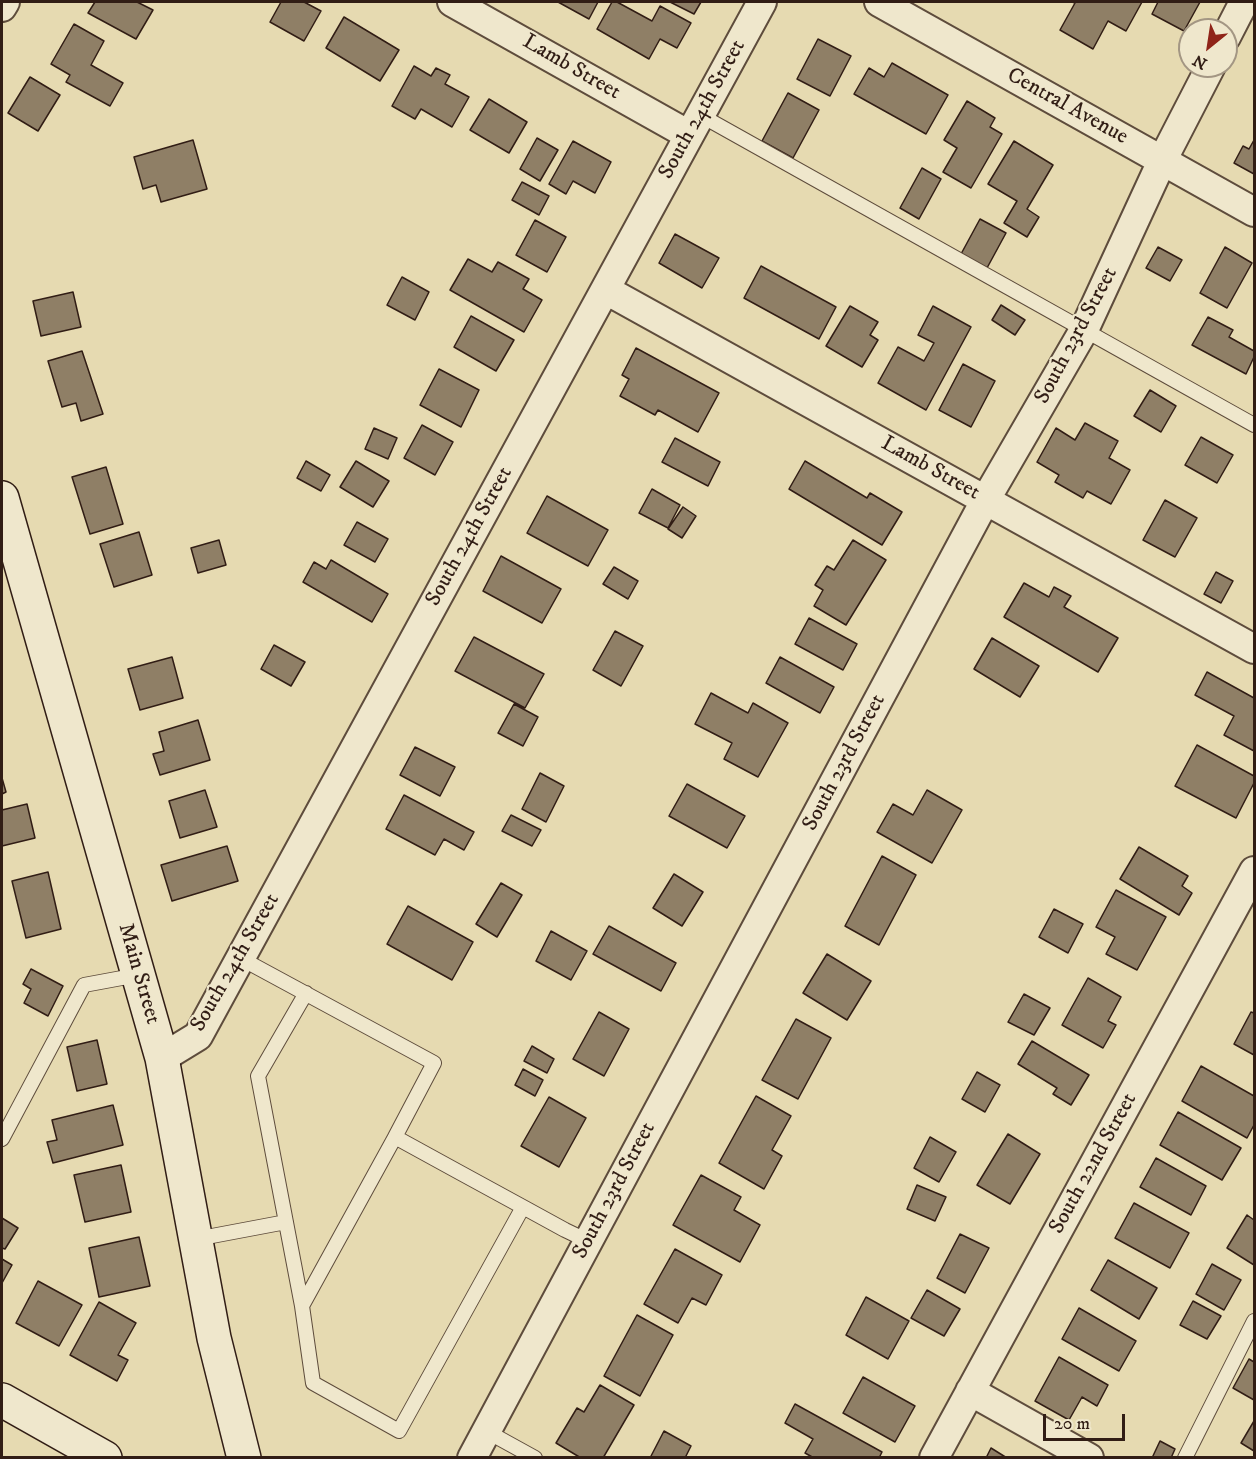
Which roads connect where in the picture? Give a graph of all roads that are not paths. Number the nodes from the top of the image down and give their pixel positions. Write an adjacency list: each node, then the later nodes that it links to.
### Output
1 (4, 2): 6 (street)
2 (452, 2): 9 (street, Lamb Street)
3 (762, 2): 9 (street, South 24th Street)
4 (879, 2): 10 (street, Central Avenue)
5 (1244, 2): 7 (street)
6 (2, 7)
7 (1236, 18)
8 (1205, 78): 10 (street, South 23rd Street)
9 (694, 125): 12 (street, South 24th Street); 13 (lane)
10 (1162, 160): 11 (street, Central Avenue); 13 (street, South 23rd Street)
11 (1254, 212)
12 (606, 290): 16 (street, Lamb Street); 19 (street, South 24th Street)
13 (1084, 330): 14 (lane); 16 (street, South 23rd Street)
14 (1254, 425)
15 (2, 498): 20 (main road, Main Street)
16 (987, 499): 17 (street, Lamb Street); 28 (street, South 23rd Street)
17 (1254, 649)
18 (1254, 871): 31 (street, South 22nd Street)
19 (240, 958): 21 (lane); 22 (street, South 24th Street)
20 (138, 975): 22 (main road, Main Street); 24 (lane)
21 (306, 993): 23 (lane); 26 (lane)
22 (162, 1058): 27 (main road, Main Street)
23 (395, 1137): 25 (lane); 29 (lane)
24 (2, 1139)
25 (523, 1207): 28 (lane); 29 (lane)
26 (286, 1222): 27 (lane); 29 (lane)
27 (196, 1239): 36 (main road, Main Street)
28 (588, 1241): 33 (street, South 23rd Street)
29 (302, 1306)
30 (1254, 1321): 41 (lane)
31 (970, 1391): 39 (street, South 22nd Street); 40 (street)
32 (2, 1400): 34 (main road)
33 (486, 1431): 37 (street, South 23rd Street); 38 (lane)
34 (67, 1448): 35 (main road)
35 (105, 1458)
36 (244, 1458)
37 (472, 1458)
38 (535, 1458)
39 (934, 1458)
40 (1089, 1458)
41 (1185, 1458)

